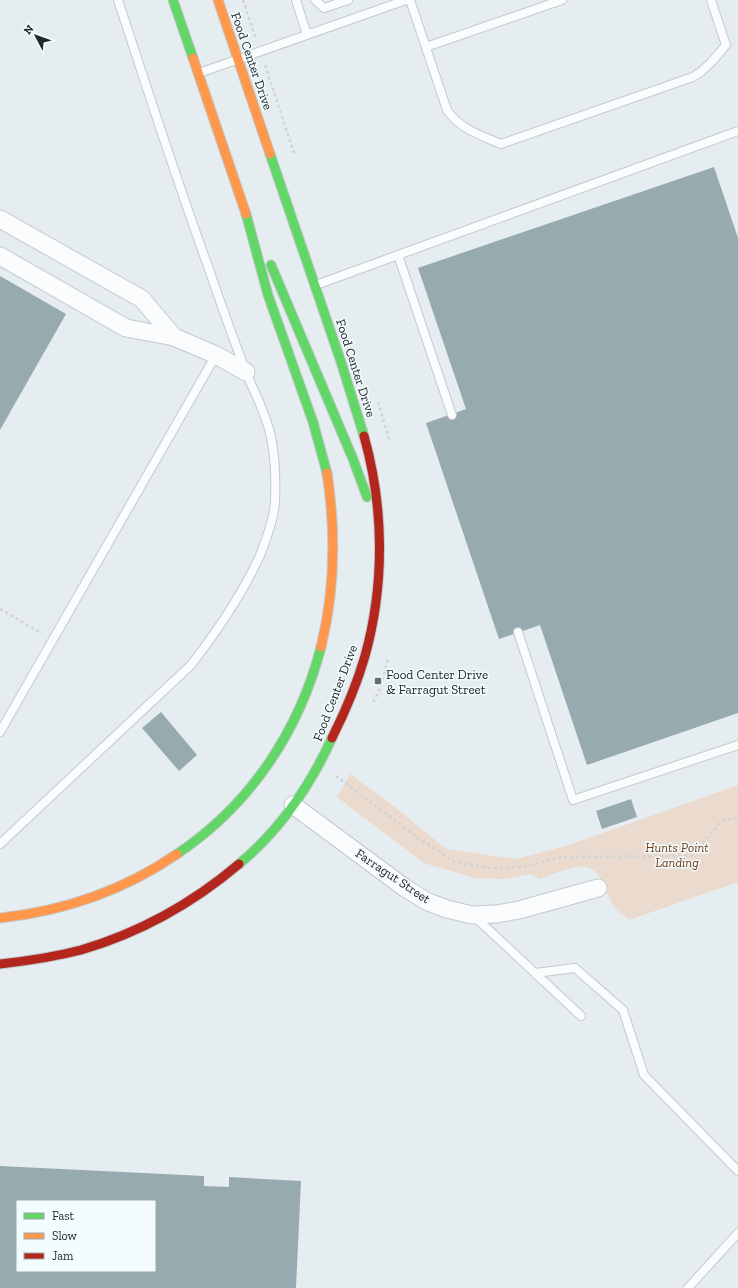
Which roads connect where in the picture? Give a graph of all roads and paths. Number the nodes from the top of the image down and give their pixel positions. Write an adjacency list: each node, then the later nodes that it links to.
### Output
1 (118, 0): 27 (lane)
2 (173, 0): 16 (main road, Food Center Drive)
3 (218, 0): 15 (main road, Food Center Drive)
4 (243, 0): 12 (path, Food Center Drive)
5 (296, 0): 13 (lane)
6 (315, 0): 7 (lane)
7 (348, 0)
8 (406, 0): 13 (lane)
9 (410, 0): 14 (lane)
10 (562, 0): 14 (lane)
11 (711, 0): 14 (lane)
12 (244, 4)
13 (306, 35): 15 (lane)
14 (426, 47)
15 (238, 59): 16 (lane); 24 (main road, Food Center Drive)
16 (198, 74): 20 (main road, Food Center Drive)
17 (277, 99): 19 (path, Food Center Drive)
18 (738, 131): 22 (lane)
19 (296, 158)
20 (247, 217): 29 (main road); 41 (main road, Food Center Drive)
21 (0, 219): 25 (street)
22 (398, 255): 24 (lane); 28 (lane)
23 (0, 256): 25 (street)
24 (315, 286): 29 (main road, Food Center Drive)
25 (174, 337): 26 (street)
26 (216, 355): 27 (street); 32 (lane)
27 (246, 372): 38 (lane)
28 (452, 414)
29 (379, 529): 35 (main road, Food Center Drive)
30 (0, 609): 32 (path)
31 (518, 632): 34 (lane)
32 (53, 639): 33 (lane)
33 (0, 732)
34 (738, 745)
35 (321, 761): 36 (main road, Food Center Drive); 37 (path)
36 (293, 805): 40 (street, Farragut Street); 42 (main road, Food Center Drive)
37 (738, 818)
38 (0, 844)
39 (598, 888): 40 (street, Farragut Street)
40 (472, 915): 43 (lane)
41 (0, 918)
42 (0, 964)
43 (535, 973): 44 (lane); 45 (lane)
44 (581, 1016)
45 (738, 1171)
46 (738, 1233): 47 (lane)
47 (688, 1288)

